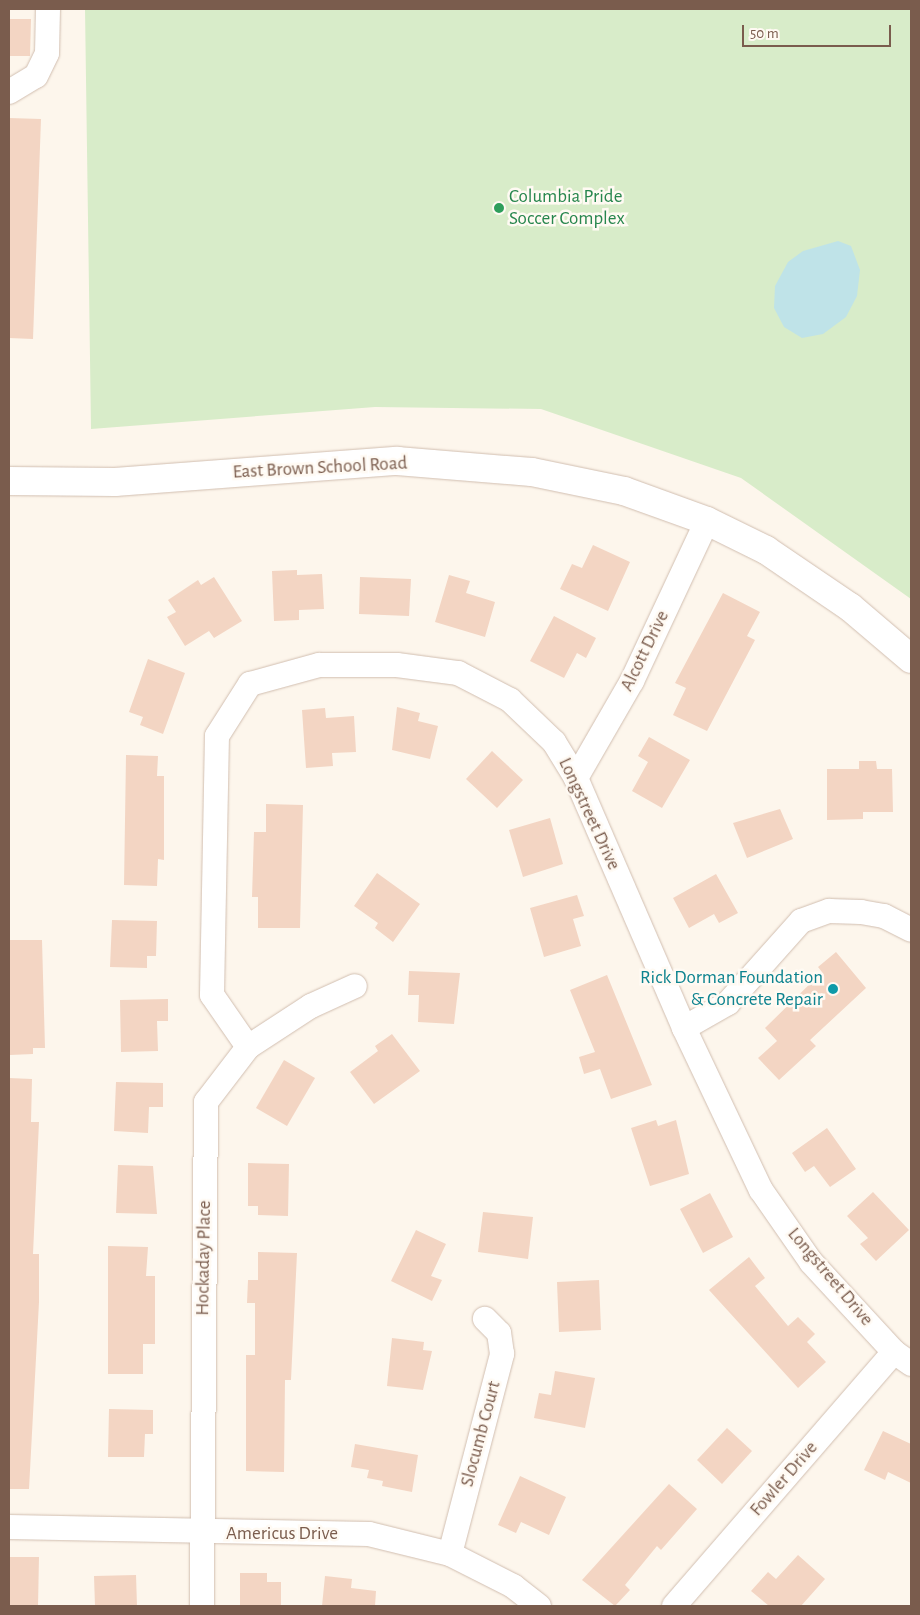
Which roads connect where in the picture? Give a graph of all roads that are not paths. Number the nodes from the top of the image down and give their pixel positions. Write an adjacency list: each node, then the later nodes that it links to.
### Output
1 (48, 9): 2 (street)
2 (9, 92)
3 (9, 481): 4 (main road, East Brown School Road)
4 (707, 521): 5 (main road, East Brown School Road); 6 (street, Alcott Drive)
5 (911, 659)
6 (576, 778): 9 (street, Longstreet Drive); 10 (street, Longstreet Drive)
7 (911, 930): 9 (street)
8 (355, 986): 10 (street, Hockaday Place)
9 (684, 1028): 12 (street, Longstreet Drive)
10 (248, 1047): 14 (street, Hockaday Place)
11 (485, 1319): 15 (street, Slocumb Court)
12 (903, 1358): 18 (street, Fowler Drive)
13 (9, 1527): 14 (street, Americus Drive)
14 (200, 1534): 15 (street, Americus Drive); 16 (street, Hockaday Place)
15 (450, 1554): 17 (street, Americus Drive)
16 (202, 1606)
17 (539, 1606)
18 (674, 1606)

